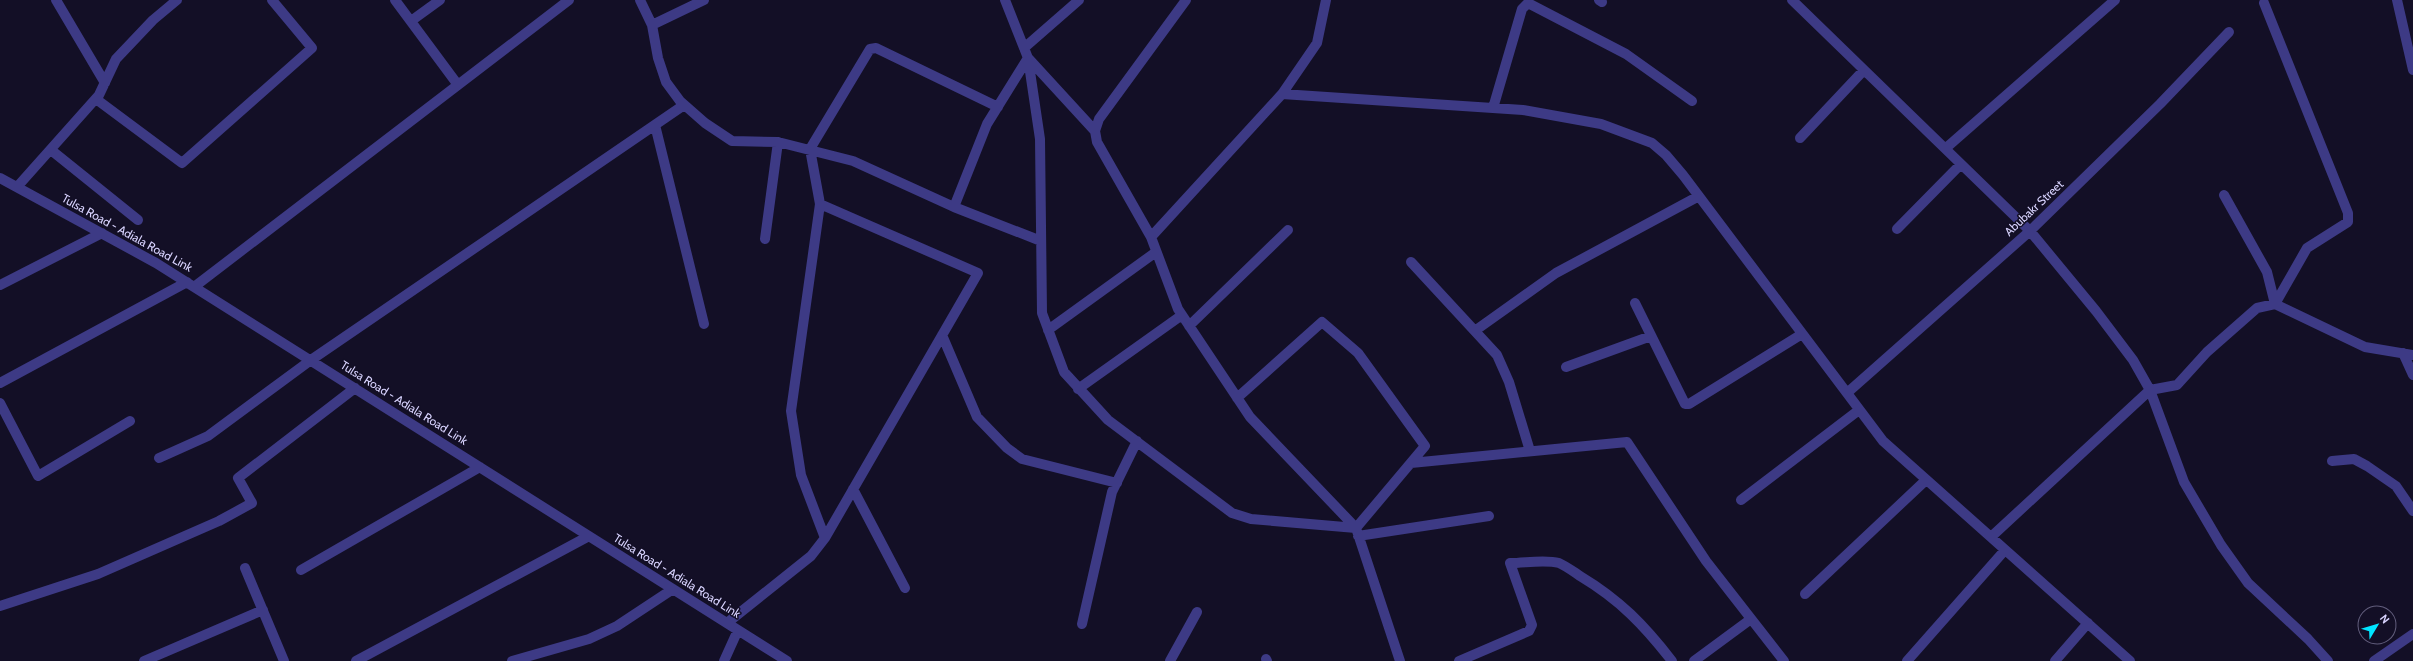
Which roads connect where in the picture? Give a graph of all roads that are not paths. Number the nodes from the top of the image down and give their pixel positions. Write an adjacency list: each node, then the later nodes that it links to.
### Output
1 (56, 0): 24 (street)
2 (177, 0): 24 (street)
3 (272, 0): 27 (street)
4 (395, 0): 17 (street)
5 (440, 0): 17 (street)
6 (569, 0): 25 (street)
7 (640, 0): 18 (street)
8 (704, 0): 18 (street)
9 (1005, 0): 20 (street)
10 (1079, 0): 20 (street)
11 (1186, 0): 33 (street)
12 (1326, 0): 26 (street)
13 (1792, 0): 22 (street)
14 (2115, 0): 37 (street)
15 (2397, 0): 23 (street)
16 (2264, 3): 59 (street)
17 (411, 21): 25 (street)
18 (652, 25): 29 (street)
19 (2229, 32): 49 (street, Abubakr Street)
20 (1024, 48): 21 (street)
21 (1028, 58): 30 (street); 33 (street); 53 (street)
22 (1864, 70): 34 (street); 37 (street)
23 (2413, 70)
24 (105, 84): 27 (street)
25 (458, 85): 56 (street)
26 (1282, 94): 31 (street); 51 (street)
27 (96, 99): 38 (street)
28 (1692, 101): 31 (street)
29 (684, 105): 32 (street); 35 (street)
30 (998, 107): 36 (street); 45 (street)
31 (1493, 108): 43 (street)
32 (655, 125): 61 (street); 69 (street)
33 (1095, 131): 51 (street)
34 (1800, 138)
35 (778, 142): 36 (street); 52 (street)
36 (810, 148): 44 (street); 45 (street)
37 (1946, 148): 39 (street)
38 (50, 150): 41 (street); 46 (street)
39 (1961, 164): 47 (street); 49 (street)
40 (0, 178): 41 (street, Tulsa Road - Adiala Road Link)
41 (17, 187): 50 (street, Tulsa Road - Adiala Road Link)
42 (2224, 195): 59 (street)
43 (1699, 196): 64 (street); 65 (street)
44 (820, 204): 66 (street); 96 (street)
45 (954, 207): 53 (street)
46 (138, 220)
47 (1897, 229)
48 (1288, 230): 62 (street)
49 (2030, 231): 75 (street); 76 (street, Abubakr Street)
50 (102, 234): 56 (street, Tulsa Road - Adiala Road Link); 57 (street)
51 (1151, 237): 54 (street)
52 (765, 239)
53 (1041, 241): 63 (street)
54 (1156, 252): 60 (street); 63 (street)
55 (1411, 262): 64 (street)
56 (191, 284): 69 (street, Tulsa Road - Adiala Road Link); 72 (street)
57 (0, 285)
58 (1635, 303): 67 (street)
59 (2275, 304): 68 (street); 75 (street)
60 (1182, 315): 62 (street); 74 (street)
61 (704, 324)
62 (1189, 326): 77 (street)
63 (1048, 330): 74 (street)
64 (1476, 330): 82 (street)
65 (1802, 334): 67 (street); 76 (street)
66 (942, 335): 88 (street); 89 (street)
67 (1651, 336): 70 (street)
68 (2408, 354): 71 (street)
69 (311, 360): 73 (street, Tulsa Road - Adiala Road Link); 83 (street)
70 (1566, 367)
71 (2413, 375)
72 (0, 383)
73 (355, 388): 86 (street, Tulsa Road - Adiala Road Link); 103 (street)
74 (1078, 389): 81 (street)
75 (2150, 390): 95 (street); 127 (street)
76 (1847, 393): 79 (street)
77 (1237, 398): 85 (street); 93 (street)
78 (1, 409): 80 (street)
79 (1859, 410): 87 (street); 90 (street)
80 (130, 421)
81 (1137, 441): 88 (street); 93 (street)
82 (1530, 451): 85 (street); 106 (street)
83 (159, 458)
84 (2332, 461): 91 (street)
85 (1411, 462): 93 (street)
86 (480, 467): 94 (street, Tulsa Road - Adiala Road Link); 99 (street)
87 (1926, 480): 95 (street); 102 (street)
88 (1117, 483): 109 (street)
89 (854, 489): 96 (street); 100 (street)
90 (1741, 500)
91 (2413, 511)
92 (1489, 516): 93 (street)
93 (1357, 532): 119 (street)
94 (589, 536): 101 (street, Tulsa Road - Adiala Road Link); 114 (street)
95 (1991, 537): 97 (street)
96 (825, 538): 107 (street)
97 (2005, 550): 108 (street); 124 (street)
98 (245, 568): 104 (street)
99 (301, 570)
100 (905, 588)
101 (673, 589): 107 (street, Tulsa Road - Adiala Road Link); 115 (street)
102 (1805, 594)
103 (0, 606)
104 (263, 610): 112 (street); 113 (street)
105 (1197, 612): 118 (street)
106 (1751, 619): 122 (street); 123 (street)
107 (727, 623): 110 (street, Tulsa Road - Adiala Road Link)
108 (2088, 623): 125 (street); 126 (street)
109 (1082, 624)
110 (738, 630): 116 (street); 117 (street, Tulsa Road - Adiala Road Link)
111 (2413, 634): 128 (street)
112 (144, 661)
113 (284, 661)
114 (356, 661)
115 (512, 661)
116 (724, 661)
117 (787, 661)
118 (1170, 661)
119 (1400, 661)
120 (1459, 661): 121 (street)
121 (1672, 661)
122 (1694, 661)
123 (1784, 661)
124 (1907, 661)
125 (2055, 661)
126 (2130, 661)
127 (2328, 661)
128 (2374, 661)

